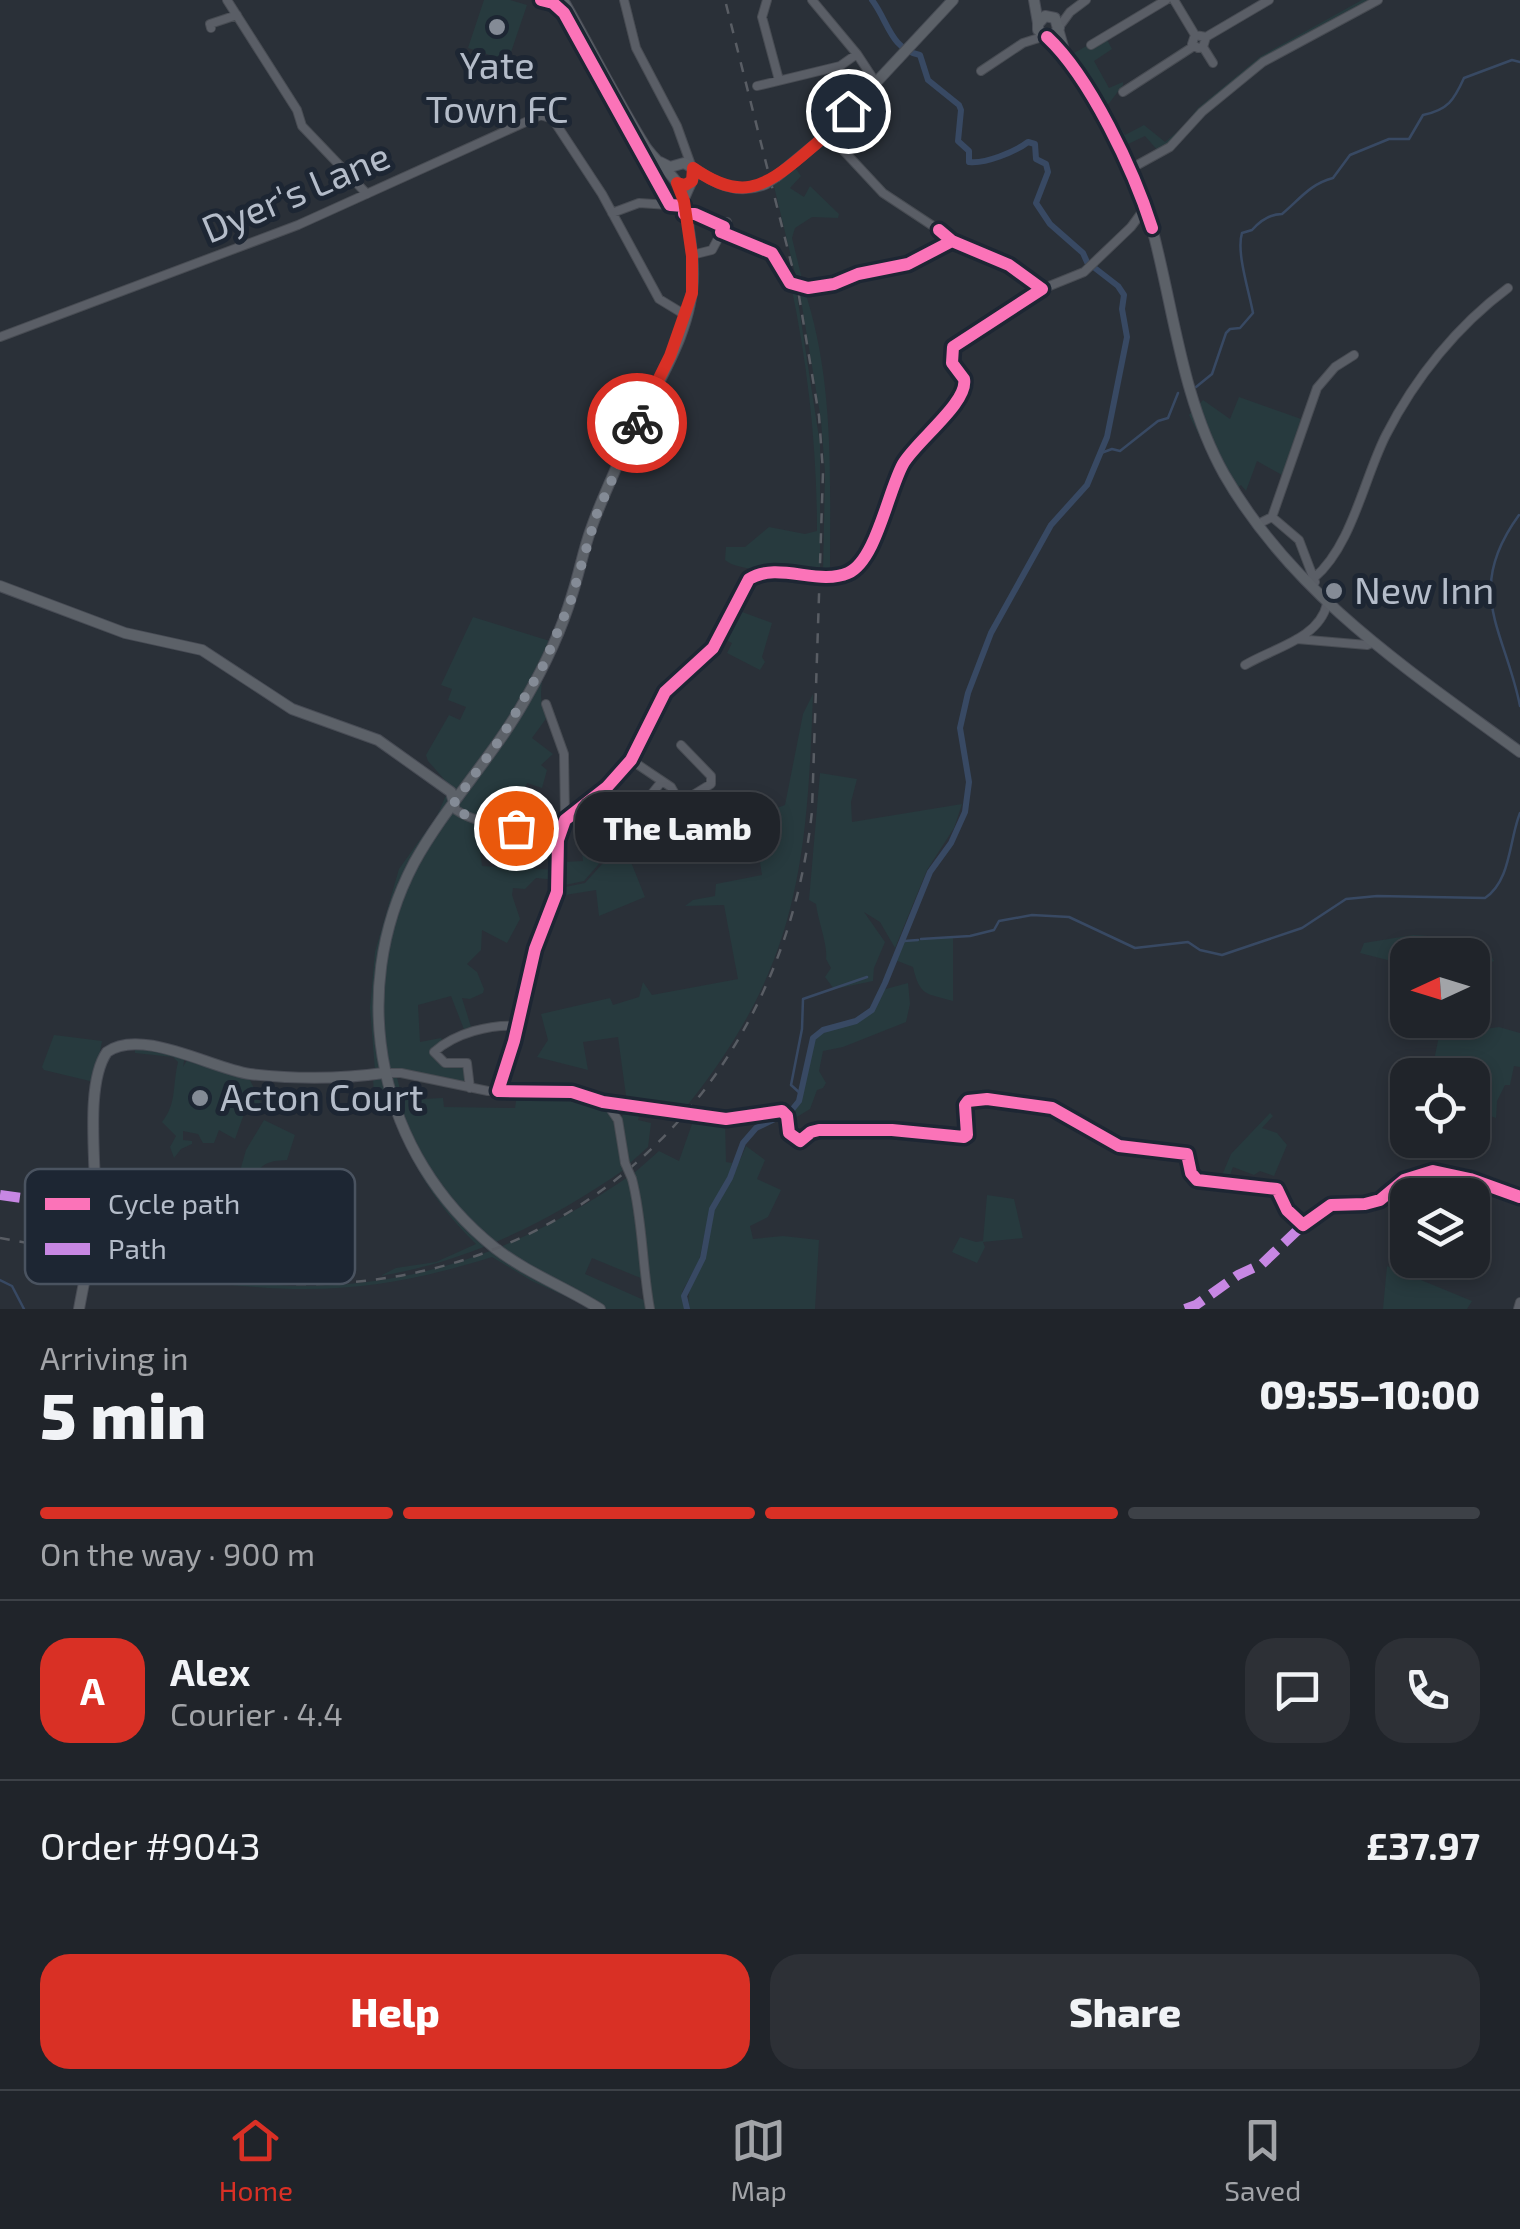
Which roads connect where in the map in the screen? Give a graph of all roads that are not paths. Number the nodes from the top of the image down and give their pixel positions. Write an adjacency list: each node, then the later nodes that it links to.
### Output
1 (227, 0): 13 (street)
2 (541, 0): 12 (street)
3 (624, 0): 32 (street)
4 (767, 0): 27 (street)
5 (812, 0): 23 (street)
6 (953, 0): 28 (main road)
7 (1036, 0): 14 (main road); 15 (main road)
8 (1086, 0): 14 (street)
9 (1170, 0): 17 (street); 20 (street)
10 (1268, 0): 19 (street)
11 (1378, 0): 35 (street)
12 (558, 2): 33 (main road)
13 (237, 16): 16 (street); 38 (street)
14 (1055, 22): 15 (main road); 18 (main road); 24 (main road)
15 (1038, 23): 18 (main road); 21 (street)
16 (211, 28)
17 (1195, 34): 19 (street); 22 (street)
18 (1046, 36): 21 (street); 24 (main road)
19 (1206, 37): 22 (street)
20 (1095, 39)
21 (1023, 43): 26 (street)
22 (1199, 47): 25 (street); 30 (street)
23 (857, 54): 27 (street); 28 (street)
24 (1066, 56): 35 (main road)
25 (1213, 63)
26 (981, 71)
27 (779, 80): 29 (street)
28 (876, 84): 31 (main road)
29 (757, 86)
30 (1122, 92)
31 (828, 134): 36 (main road, bridge); 43 (street)
32 (684, 151): 34 (street); 36 (street)
33 (654, 159): 34 (main road); 37 (main road)
34 (676, 165): 36 (main road); 37 (main road)
35 (1130, 169): 40 (main road)
36 (692, 174): 37 (main road); 39 (main road)
37 (675, 181): 39 (main road)
38 (367, 194): 41 (street, Dyer's Lane); 49 (street, Dyer's Lane)
39 (684, 204): 41 (street); 45 (main road)
40 (1146, 208): 47 (street); 52 (main road)
41 (612, 213): 48 (street, Dyer's Lane)
42 (726, 222): 44 (street)
43 (940, 230)
44 (722, 232): 45 (street); 47 (street, bridge)
45 (692, 256): 48 (main road)
46 (1508, 288): 55 (street)
47 (1042, 289): 53 (street)
48 (686, 316): 66 (main road)
49 (0, 337)
50 (1354, 355): 51 (street)
51 (1272, 517): 52 (street); 55 (street)
52 (1258, 524): 55 (main road)
53 (864, 556)
54 (752, 576): 64 (street)
55 (1313, 584): 57 (main road)
56 (0, 586): 66 (main road)
57 (1327, 604): 58 (street); 59 (main road)
58 (1297, 640): 59 (street); 60 (street)
59 (1372, 643): 63 (main road)
60 (1245, 665)
61 (546, 704): 68 (street)
62 (684, 746): 67 (street)
63 (1520, 752)
64 (631, 760): 65 (street); 68 (street)
65 (662, 781): 67 (street); 67 (street)
66 (454, 803): 69 (street); 71 (main road)
67 (680, 803)
68 (571, 807): 69 (street)
69 (555, 838): 70 (street)
70 (518, 1026): 72 (street); 73 (street)
71 (384, 1073): 72 (street); 79 (main road); 83 (main road)
72 (470, 1088): 73 (street)
73 (498, 1092): 74 (street)
74 (603, 1102): 75 (street); 76 (street)
75 (624, 1104): 76 (street); 77 (street)
76 (618, 1120): 84 (street, bridge)
77 (815, 1130)
78 (1182, 1152): 80 (street)
79 (93, 1169)
80 (1520, 1198)
81 (82, 1284): 82 (main road)
82 (78, 1309)
83 (600, 1309)
84 (650, 1309)

